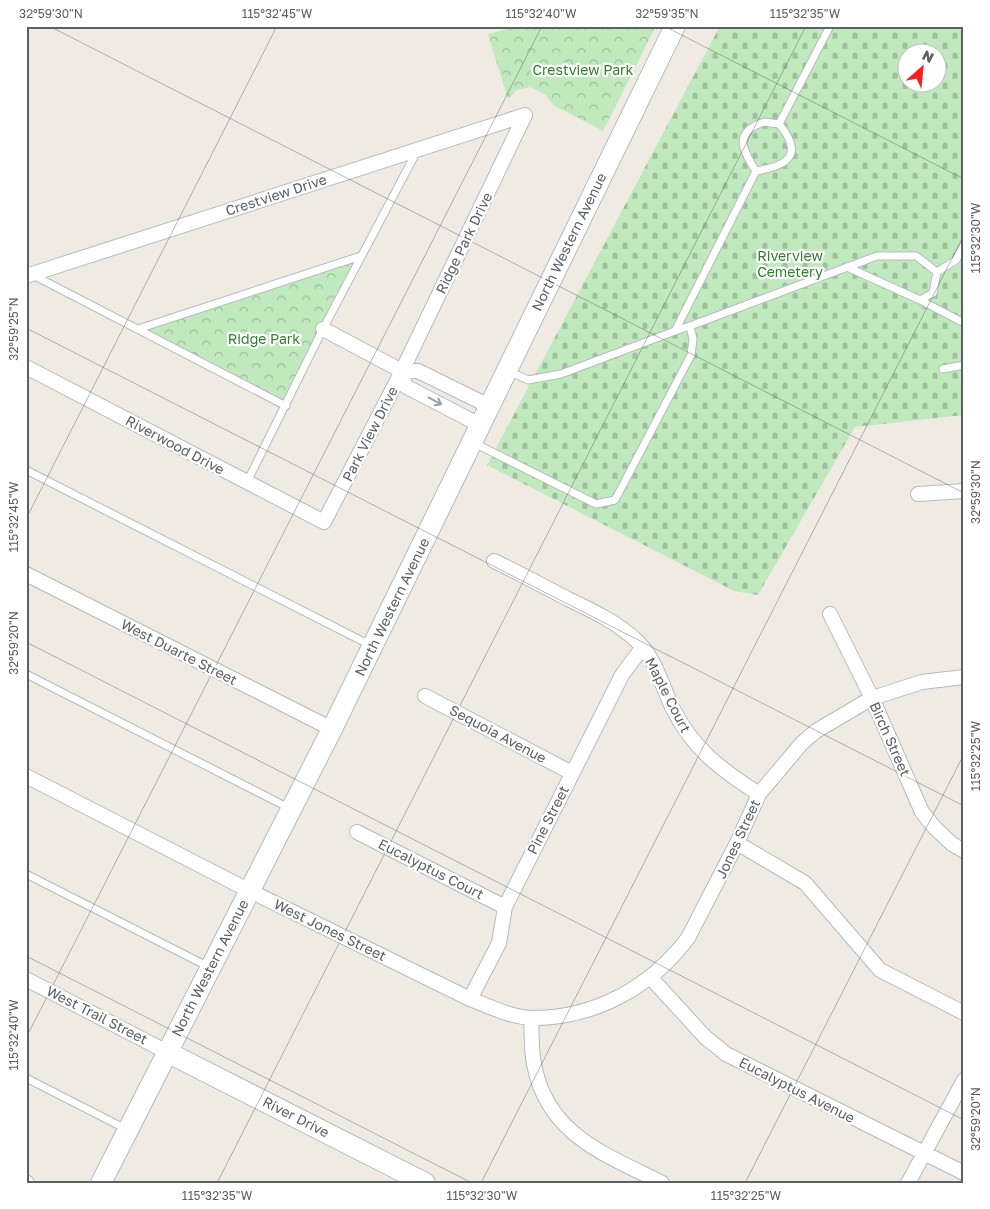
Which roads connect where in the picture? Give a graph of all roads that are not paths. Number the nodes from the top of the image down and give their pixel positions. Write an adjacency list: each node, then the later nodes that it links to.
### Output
1 (675, 26): 20 (main road, North Western Avenue)
2 (830, 26): 4 (lane)
3 (525, 115): 5 (street, Crestview Drive); 22 (street, Ridge Park Drive)
4 (780, 124): 6 (lane); 6 (lane)
5 (417, 150): 8 (lane); 11 (street, Crestview Drive)
6 (756, 171): 17 (lane)
7 (964, 245): 10 (lane)
8 (361, 256): 15 (lane); 16 (lane)
9 (847, 268): 10 (lane); 12 (lane); 14 (lane)
10 (937, 272): 12 (lane)
11 (29, 275): 15 (lane)
12 (920, 300): 13 (lane)
13 (964, 323)
14 (690, 326): 17 (lane); 25 (lane)
15 (138, 329): 23 (lane)
16 (323, 329): 22 (street, Park View Drive); 23 (lane)
17 (675, 331): 20 (lane)
18 (964, 365): 21 (lane)
19 (26, 367): 27 (street, Riverwood Drive)
20 (507, 369): 24 (main road, North Western Avenue)
21 (943, 369)
22 (402, 371): 24 (street); 25 (street, one-way to 25); 30 (street, Park View Drive)
23 (286, 406): 27 (lane)
24 (489, 406): 25 (main road, North Western Avenue)
25 (476, 433): 34 (main road, North Western Avenue)
26 (26, 470): 34 (lane)
27 (247, 482): 30 (street, Riverwood Drive)
28 (964, 490): 29 (street)
29 (918, 494)
30 (324, 522)
31 (494, 561): 35 (street, Maple Court)
32 (26, 574): 40 (street, West Duarte Street)
33 (830, 614): 39 (street, Birch Street)
34 (372, 647): 40 (main road, North Western Avenue)
35 (642, 648): 41 (street, Pine Street); 43 (street, Maple Court)
36 (26, 674): 44 (lane)
37 (964, 677): 39 (street, Jones Street)
38 (425, 696): 41 (street, Sequoia Avenue)
39 (872, 698): 43 (street, Jones Street); 47 (street, Birch Street)
40 (332, 729): 44 (main road, North Western Avenue)
41 (572, 773): 50 (street, Pine Street)
42 (26, 776): 49 (street, West Jones Street)
43 (759, 794): 46 (street, Jones Street)
44 (291, 809): 49 (main road, North Western Avenue)
45 (357, 832): 50 (street, Eucalyptus Court)
46 (737, 843): 52 (street, Jones Street); 55 (street)
47 (964, 851)
48 (26, 874): 51 (lane)
49 (250, 891): 51 (main road, North Western Avenue); 54 (street, West Jones Street)
50 (505, 907): 54 (street, Pine Street)
51 (210, 968): 57 (main road, North Western Avenue)
52 (651, 978): 56 (street, Jones Street); 61 (street, Eucalyptus Avenue)
53 (26, 979): 57 (street, West Trail Street)
54 (470, 1000): 56 (street, West Jones Street)
55 (964, 1013)
56 (531, 1018): 65 (street)
57 (167, 1052): 60 (main road, North Western Avenue); 64 (main road, River Drive)
58 (26, 1078): 60 (lane)
59 (964, 1080): 61 (street)
60 (128, 1129): 63 (main road, North Western Avenue)
61 (923, 1154): 62 (street, Eucalyptus Avenue); 66 (street)
62 (964, 1173)
63 (101, 1183)
64 (425, 1183)
65 (662, 1183)
66 (908, 1183)

